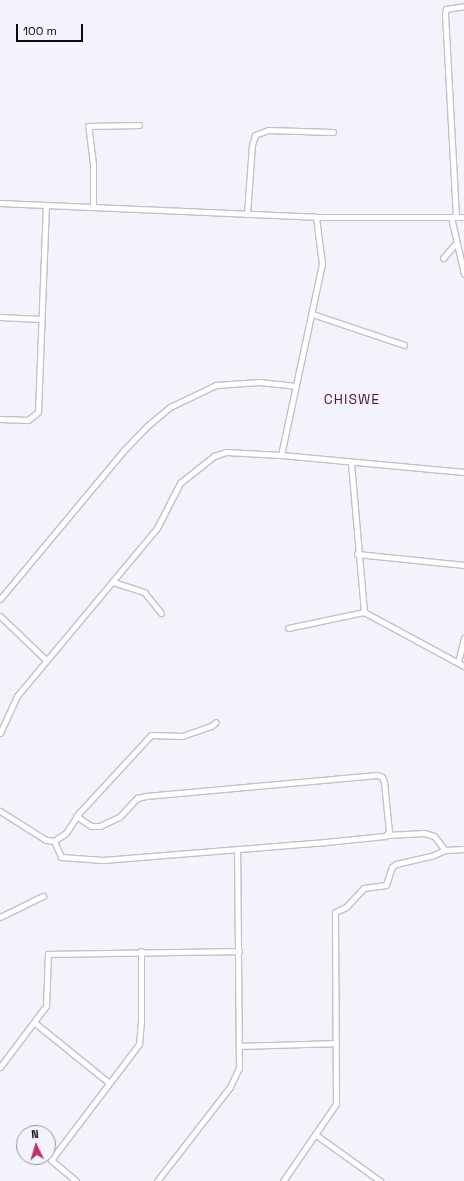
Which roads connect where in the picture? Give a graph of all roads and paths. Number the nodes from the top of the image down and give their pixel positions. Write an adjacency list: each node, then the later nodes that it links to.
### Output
1 (464, 6): 10 (street)
2 (139, 125): 6 (street)
3 (333, 132): 7 (street)
4 (0, 203): 5 (street)
5 (46, 205): 6 (street); 16 (street)
6 (93, 206): 7 (street)
7 (247, 214): 9 (street)
8 (464, 216): 10 (street)
9 (316, 217): 10 (street); 14 (street)
10 (453, 217): 11 (street)
11 (456, 243): 12 (street); 13 (street)
12 (443, 258)
13 (464, 274)
14 (312, 314): 17 (street); 18 (street)
15 (0, 317): 16 (street)
16 (41, 319): 19 (street)
17 (404, 345)
18 (296, 386): 20 (street); 26 (street)
19 (0, 419)
20 (281, 455): 21 (street); 25 (street)
21 (351, 463): 22 (street); 23 (street)
22 (464, 472)
23 (357, 554): 24 (street); 27 (street)
24 (464, 565)
25 (113, 582): 28 (street); 32 (street)
26 (0, 599)
27 (364, 612): 30 (street); 33 (street)
28 (161, 613)
29 (0, 616): 32 (street)
30 (288, 628)
31 (464, 638): 33 (street)
32 (46, 660): 36 (street)
33 (458, 662): 34 (street)
34 (464, 666)
35 (216, 722): 38 (street)
36 (0, 733)
37 (0, 811): 40 (street)
38 (76, 816): 39 (street); 40 (street)
39 (388, 835): 42 (street); 43 (street)
40 (54, 841): 42 (street)
41 (464, 849): 43 (street)
42 (237, 850): 47 (street)
43 (445, 850): 49 (street)
44 (43, 896): 45 (street)
45 (0, 917)
46 (141, 951): 47 (street); 48 (street); 52 (street)
47 (239, 951): 50 (street)
48 (35, 1023): 51 (street); 52 (street)
49 (336, 1043): 50 (street); 53 (street)
50 (240, 1046): 55 (street)
51 (0, 1067)
52 (109, 1083): 54 (street)
53 (316, 1135): 56 (street); 57 (street)
54 (76, 1181)
55 (157, 1181)
56 (283, 1181)
57 (380, 1181)

